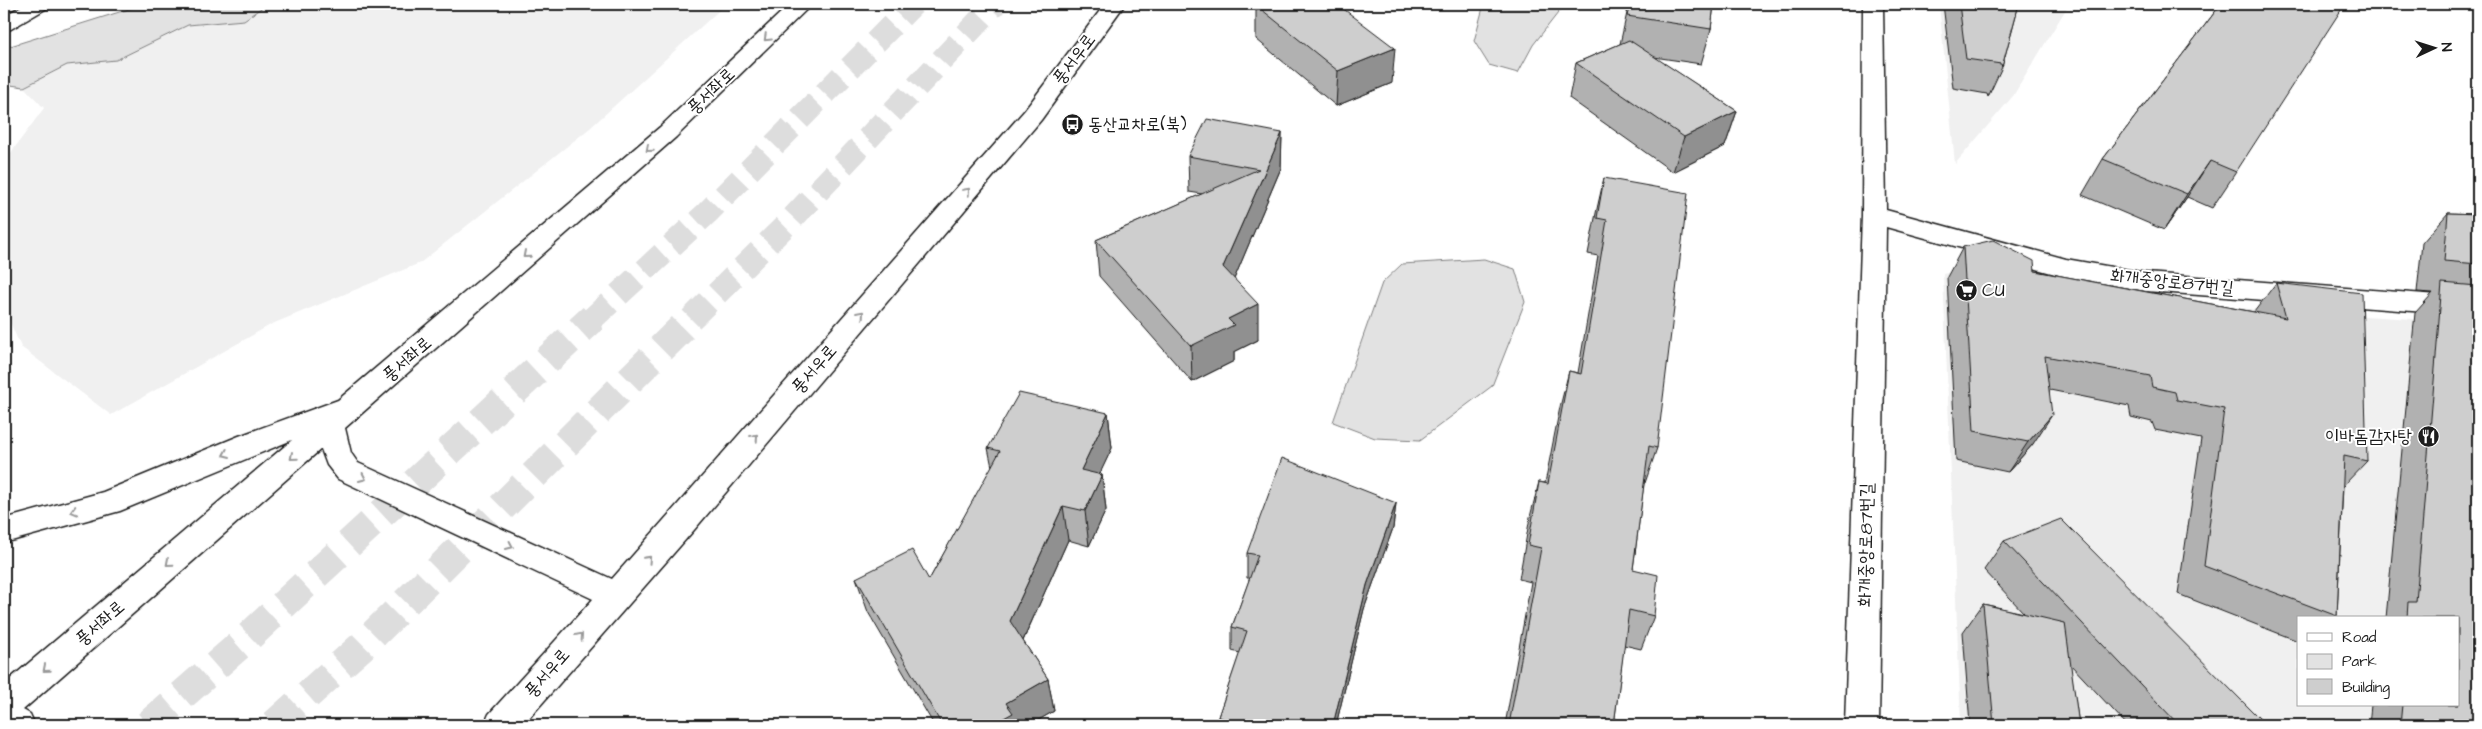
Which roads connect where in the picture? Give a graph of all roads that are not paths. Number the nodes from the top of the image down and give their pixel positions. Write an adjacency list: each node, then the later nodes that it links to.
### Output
1 (40, 4): 5 (street)
2 (802, 4): 8 (street, 풍서좌로, one-way to 8)
3 (1115, 4): 11 (street, 풍서우로, one-way to 3)
4 (1873, 4): 6 (street, 화개중앙로87번길)
5 (4, 25)
6 (1874, 215): 7 (street, 화개중앙로87번길); 16 (street, 화개중앙로87번길)
7 (2478, 307)
8 (353, 405): 9 (street, 풍서좌로); 10 (street, one-way to 10)
9 (330, 426): 11 (street, one-way to 11); 12 (street, 풍서좌로, one-way to 12)
10 (4, 531)
11 (615, 595): 15 (street, 풍서우로, one-way to 11)
12 (4, 705)
13 (4, 717): 14 (street)
14 (18, 725)
15 (502, 725)
16 (1862, 725)

